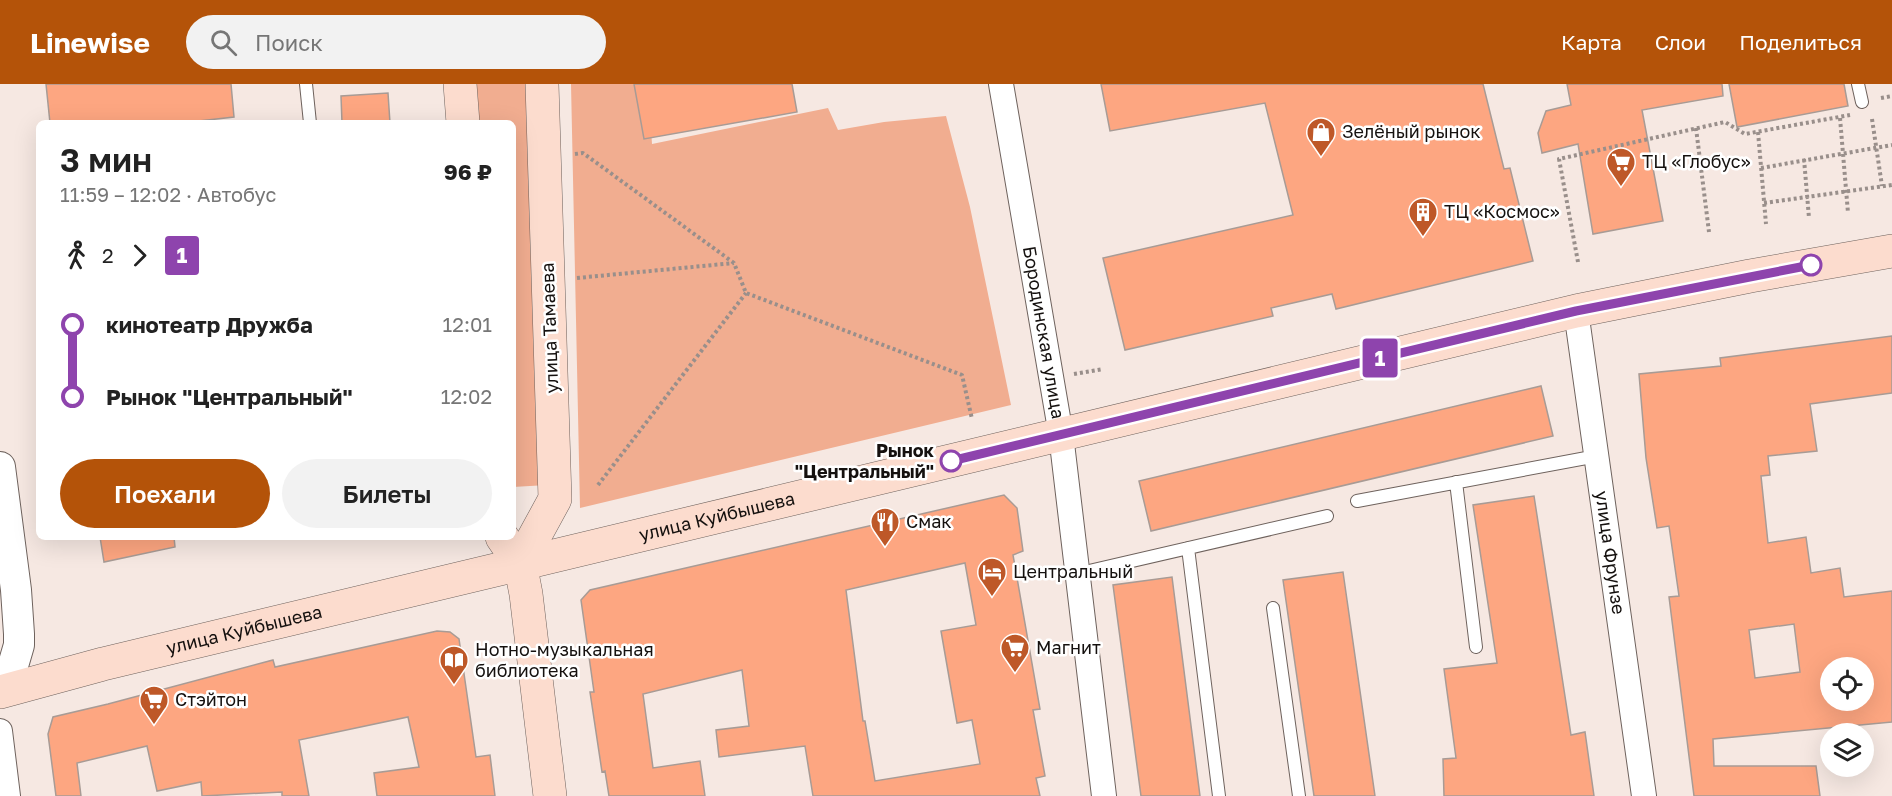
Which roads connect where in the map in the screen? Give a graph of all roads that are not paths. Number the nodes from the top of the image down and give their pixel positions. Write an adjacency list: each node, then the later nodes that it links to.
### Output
1 (306, 84): 7 (lane)
2 (460, 84): 8 (main road)
3 (542, 84): 19 (main road, улица Тамаева)
4 (1001, 84): 11 (street, Бородинская улица)
5 (1858, 84): 6 (lane)
6 (1862, 102)
7 (310, 120)
8 (463, 120)
9 (1892, 251): 10 (main road, улица Куйбышева)
10 (1576, 311): 11 (main road, улица Куйбышева); 12 (street, улица Фрунзе)
11 (1061, 435): 19 (main road, улица Куйбышева); 20 (street, Бородинская улица)
12 (1596, 456): 14 (lane); 30 (street, улица Фрунзе)
13 (0, 467): 23 (street)
14 (1456, 482): 15 (lane); 22 (lane)
15 (1357, 501)
16 (1327, 516): 18 (lane)
17 (504, 540): 19 (main road)
18 (1188, 548): 20 (lane); 28 (lane)
19 (520, 563): 23 (main road, улица Куйбышева); 26 (main road)
20 (1076, 574): 27 (street, Бородинская улица)
21 (1273, 608): 29 (lane)
22 (1476, 647)
23 (1, 695)
24 (0, 731): 25 (street)
25 (8, 796)
26 (550, 796)
27 (1104, 796)
28 (1219, 796)
29 (1299, 796)
30 (1644, 796)

